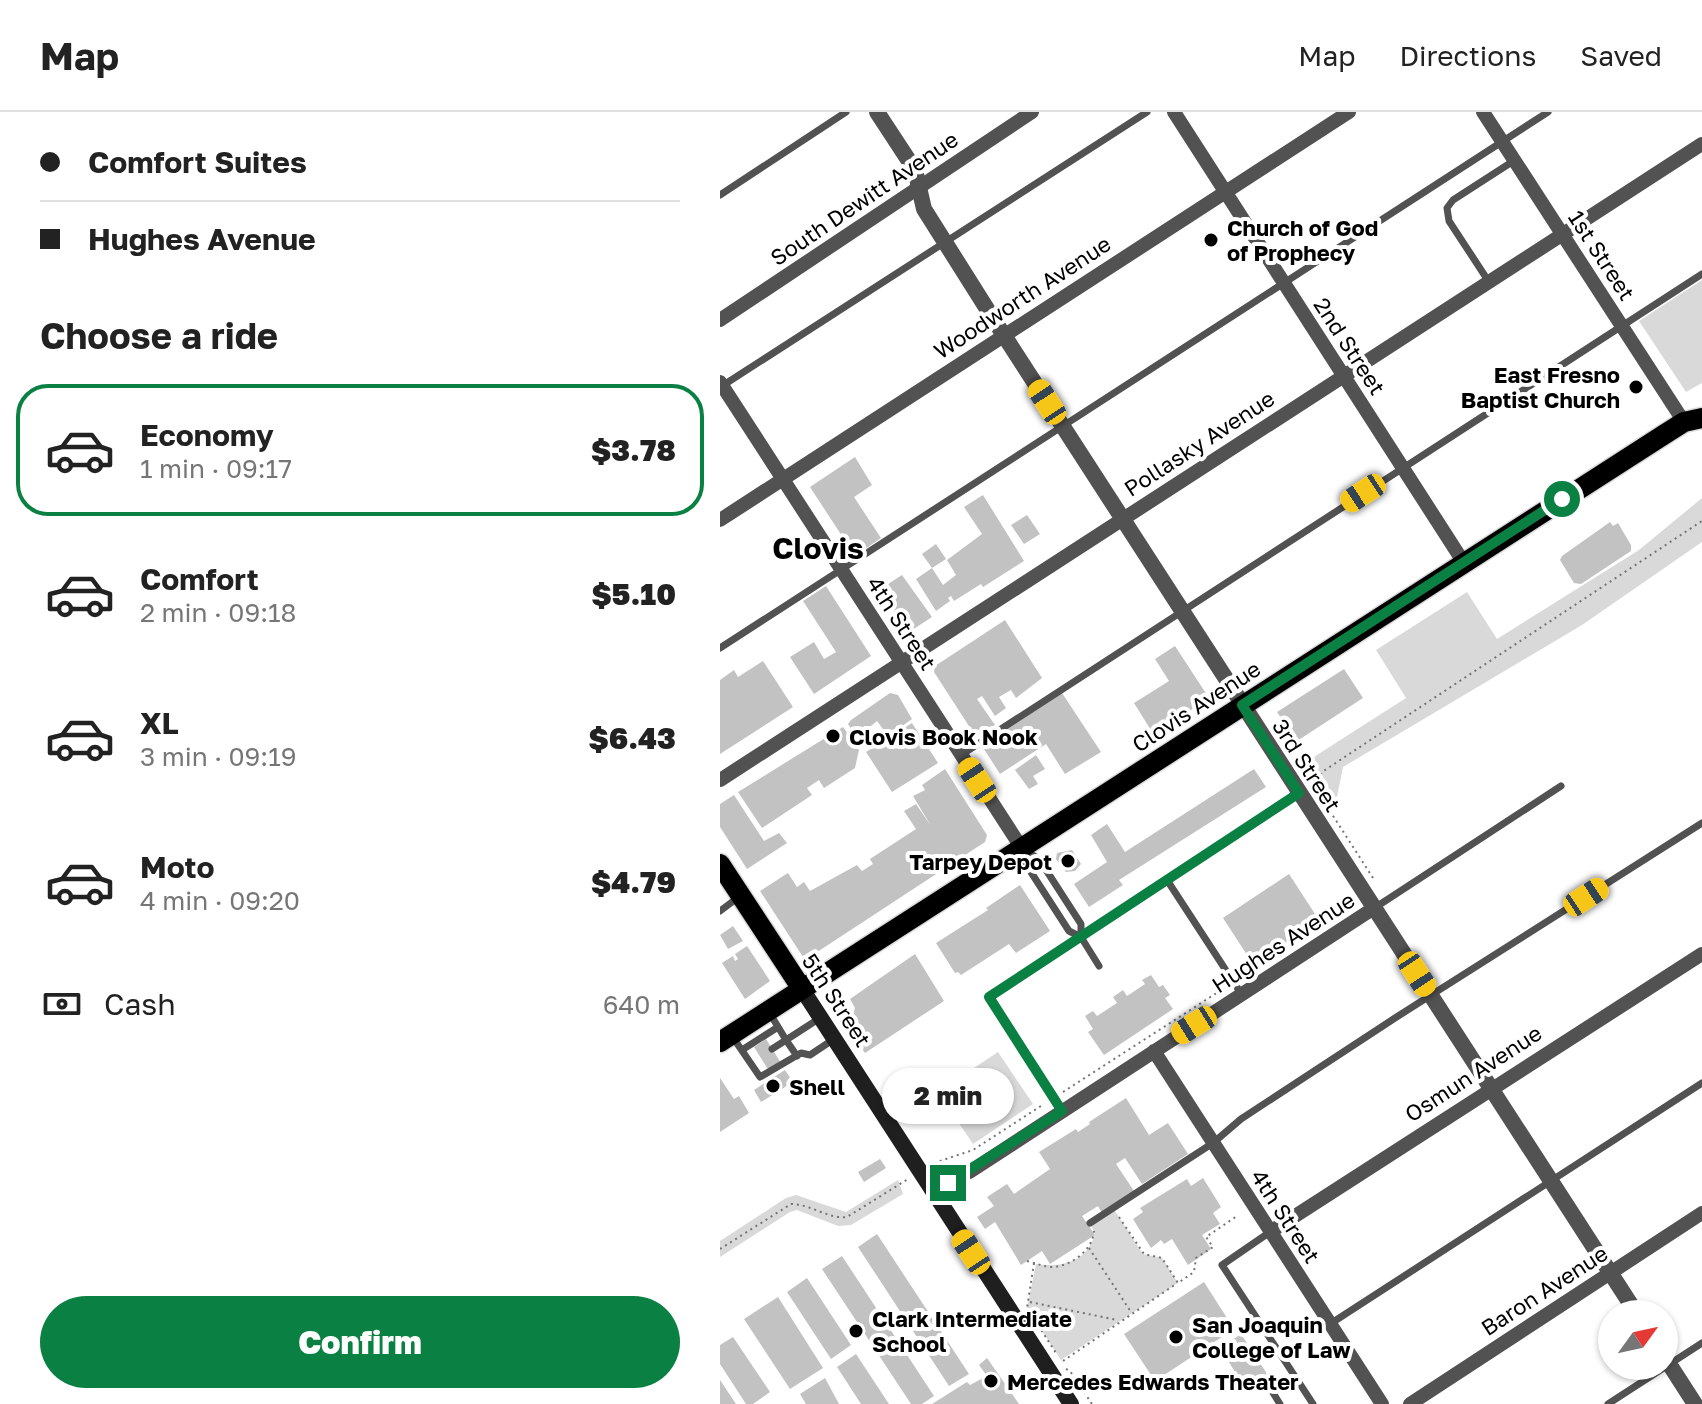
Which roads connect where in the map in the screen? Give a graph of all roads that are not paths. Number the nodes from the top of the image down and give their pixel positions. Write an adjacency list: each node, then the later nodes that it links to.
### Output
1 (846, 112): 14 (lane)
2 (877, 112): 12 (street, 3rd Street)
3 (1032, 112): 12 (street, South Dewitt Avenue)
4 (1147, 112): 16 (lane)
5 (1174, 112): 13 (street, 2nd Street)
6 (1349, 112): 13 (street, Woodworth Avenue)
7 (1483, 112): 9 (street, 1st Street)
8 (1548, 112): 9 (lane)
9 (1502, 141): 11 (street, 1st Street); 19 (lane)
10 (1702, 144): 15 (street, Pollasky Avenue)
11 (1515, 160): 15 (street, 1st Street); 18 (lane)
12 (920, 187): 16 (street, 3rd Street); 20 (street, South Dewitt Avenue)
13 (1225, 191): 19 (street, 2nd Street); 22 (street, Woodworth Avenue)
14 (720, 195)
15 (1563, 235): 18 (street, Pollasky Avenue); 21 (street, 1st Street)
16 (946, 243): 22 (street, 3rd Street); 24 (lane)
17 (1702, 274): 21 (lane)
18 (1489, 282): 23 (street, Pollasky Avenue)
19 (1284, 284): 23 (street, 2nd Street); 27 (lane)
20 (720, 320)
21 (1621, 326): 26 (street, 1st Street); 28 (lane)
22 (1003, 335): 27 (street, 3rd Street); 29 (street, Woodworth Avenue)
23 (1343, 375): 28 (street, 2nd Street); 30 (street, Pollasky Avenue)
24 (721, 385): 29 (street, 4th Street)
25 (1702, 401): 26 (main road, Clovis Avenue)
26 (1693, 420): 32 (main road, Clovis Avenue)
27 (1063, 427): 30 (street, 3rd Street); 33 (lane)
28 (1403, 468): 32 (street, 2nd Street); 34 (lane)
29 (783, 480): 31 (street, Woodworth Avenue); 33 (street, 4th Street)
30 (1123, 519): 34 (street, 3rd Street); 36 (street, Pollasky Avenue)
31 (720, 520)
32 (1464, 563): 37 (main road, Clovis Avenue)
33 (841, 570): 35 (lane); 36 (street, 4th Street)
34 (1182, 611): 37 (street, 3rd Street); 38 (lane)
35 (720, 648)
36 (901, 662): 38 (street, 4th Street); 39 (street, Pollasky Avenue)
37 (1242, 705): 41 (street, 3rd Street); 43 (main road, Clovis Avenue)
38 (961, 755): 43 (street, 4th Street)
39 (720, 780)
40 (1561, 786): 47 (lane)
41 (1299, 793): 45 (lane); 47 (street, 3rd Street)
42 (1702, 823): 54 (lane)
43 (1021, 847): 49 (lane); 49 (lane); 53 (main road, Clovis Avenue)
44 (720, 864): 46 (main road, 5th Street)
45 (1167, 880): 49 (lane); 52 (lane)
46 (741, 895): 48 (lane); 53 (main road, 5th Street)
47 (1374, 908): 52 (street, Hughes Avenue); 54 (street, 3rd Street)
48 (720, 911)
49 (1081, 937): 51 (lane); 67 (lane)
50 (1702, 954): 66 (street, Osmun Avenue)
51 (1099, 966)
52 (1237, 988): 61 (street, Hughes Avenue)
53 (802, 989): 55 (main road, 5th Street); 56 (main road, Clovis Avenue)
54 (1431, 996): 66 (street, 3rd Street); 68 (lane)
55 (820, 1018): 57 (main road, 5th Street); 58 (lane)
56 (773, 1019): 58 (lane); 59 (main road, Clovis Avenue)
57 (834, 1039): 62 (lane); 70 (main road, 5th Street)
58 (786, 1040): 60 (lane); 62 (lane)
59 (731, 1042): 64 (lane)
60 (772, 1049)
61 (1154, 1051): 67 (street, Hughes Avenue); 68 (street, 4th Street)
62 (797, 1056): 64 (lane)
63 (761, 1057): 64 (lane)
64 (751, 1064)
65 (1702, 1083): 69 (lane)
66 (1491, 1088): 69 (street, 3rd Street); 73 (street, Osmun Avenue)
67 (1062, 1111): 70 (street, Hughes Avenue)
68 (1213, 1143): 72 (lane); 73 (street, 4th Street)
69 (1550, 1181): 74 (street, 3rd Street); 76 (lane)
70 (931, 1189): 82 (main road, 5th Street)
71 (1702, 1213): 74 (street, Baron Avenue)
72 (1090, 1223)
73 (1270, 1232): 76 (street, 4th Street); 84 (lane)
74 (1610, 1273): 75 (street, 3rd Street); 86 (street, Baron Avenue)
75 (1628, 1300)
76 (1330, 1324): 85 (street, 4th Street)
77 (1702, 1343): 78 (lane)
78 (1678, 1355)
79 (1678, 1377): 88 (street)
80 (1640, 1380): 87 (lane)
81 (1270, 1388): 83 (lane)
82 (1071, 1404)
83 (1280, 1404)
84 (1313, 1404)
85 (1382, 1404)
86 (1410, 1404)
87 (1608, 1404)
88 (1695, 1404)

